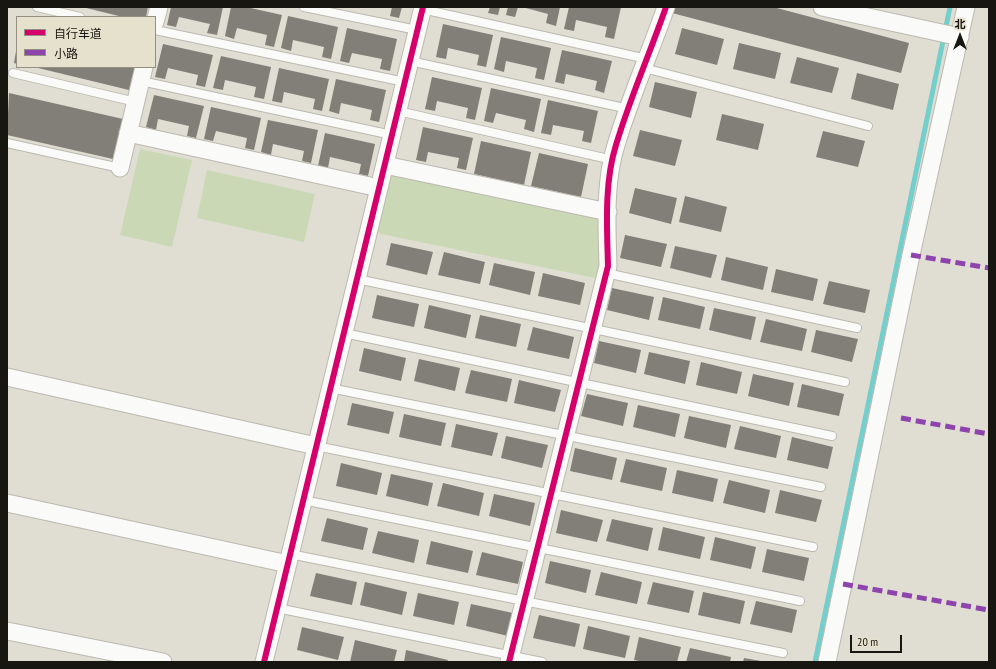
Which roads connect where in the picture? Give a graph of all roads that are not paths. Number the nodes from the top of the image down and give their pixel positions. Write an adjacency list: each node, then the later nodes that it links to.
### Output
1 (37, 7): 8 (lane)
2 (159, 7): 9 (street)
3 (304, 7): 11 (lane)
4 (666, 7): 14 (street)
5 (822, 7): 12 (street)
6 (966, 7): 12 (street)
7 (423, 8): 11 (street); 14 (lane)
8 (76, 16)
9 (156, 18)
10 (156, 30): 17 (lane)
11 (417, 30): 13 (street)
12 (957, 36): 58 (street)
13 (410, 61): 17 (street); 19 (lane)
14 (646, 64): 19 (street); 21 (lane)
15 (13, 73): 18 (lane)
16 (142, 74): 18 (street); 23 (lane)
17 (405, 82): 20 (street)
18 (136, 102): 22 (street)
19 (629, 109): 25 (street)
20 (398, 111): 23 (street); 25 (lane)
21 (868, 126)
22 (128, 133): 27 (street); 28 (street)
23 (392, 135): 26 (street)
24 (7, 143): 27 (lane)
25 (613, 160): 29 (street)
26 (385, 165): 28 (street); 29 (street)
27 (120, 168)
28 (379, 188): 31 (street)
29 (608, 212): 30 (street)
30 (606, 273): 32 (street); 33 (lane)
31 (357, 279): 32 (lane); 34 (street)
32 (592, 328): 36 (lane); 37 (street)
33 (857, 328)
34 (344, 333): 37 (lane); 38 (street)
35 (7, 377): 41 (street)
36 (845, 382)
37 (579, 383): 39 (street); 40 (lane)
38 (330, 388): 39 (lane); 41 (street)
39 (566, 436): 42 (lane); 43 (street)
40 (832, 436)
41 (316, 446): 43 (lane); 44 (street)
42 (821, 487)
43 (551, 494): 46 (lane); 47 (street)
44 (303, 500): 47 (lane); 48 (street)
45 (7, 503): 48 (street)
46 (813, 547)
47 (537, 548): 49 (street); 50 (lane)
48 (289, 559): 49 (lane); 51 (street)
49 (524, 601): 53 (lane); 54 (street)
50 (800, 601)
51 (277, 608): 54 (lane); 56 (street)
52 (7, 631): 55 (street)
53 (783, 653)
54 (510, 659): 57 (lane)
55 (163, 662)
56 (264, 662)
57 (542, 662)
58 (827, 662)

